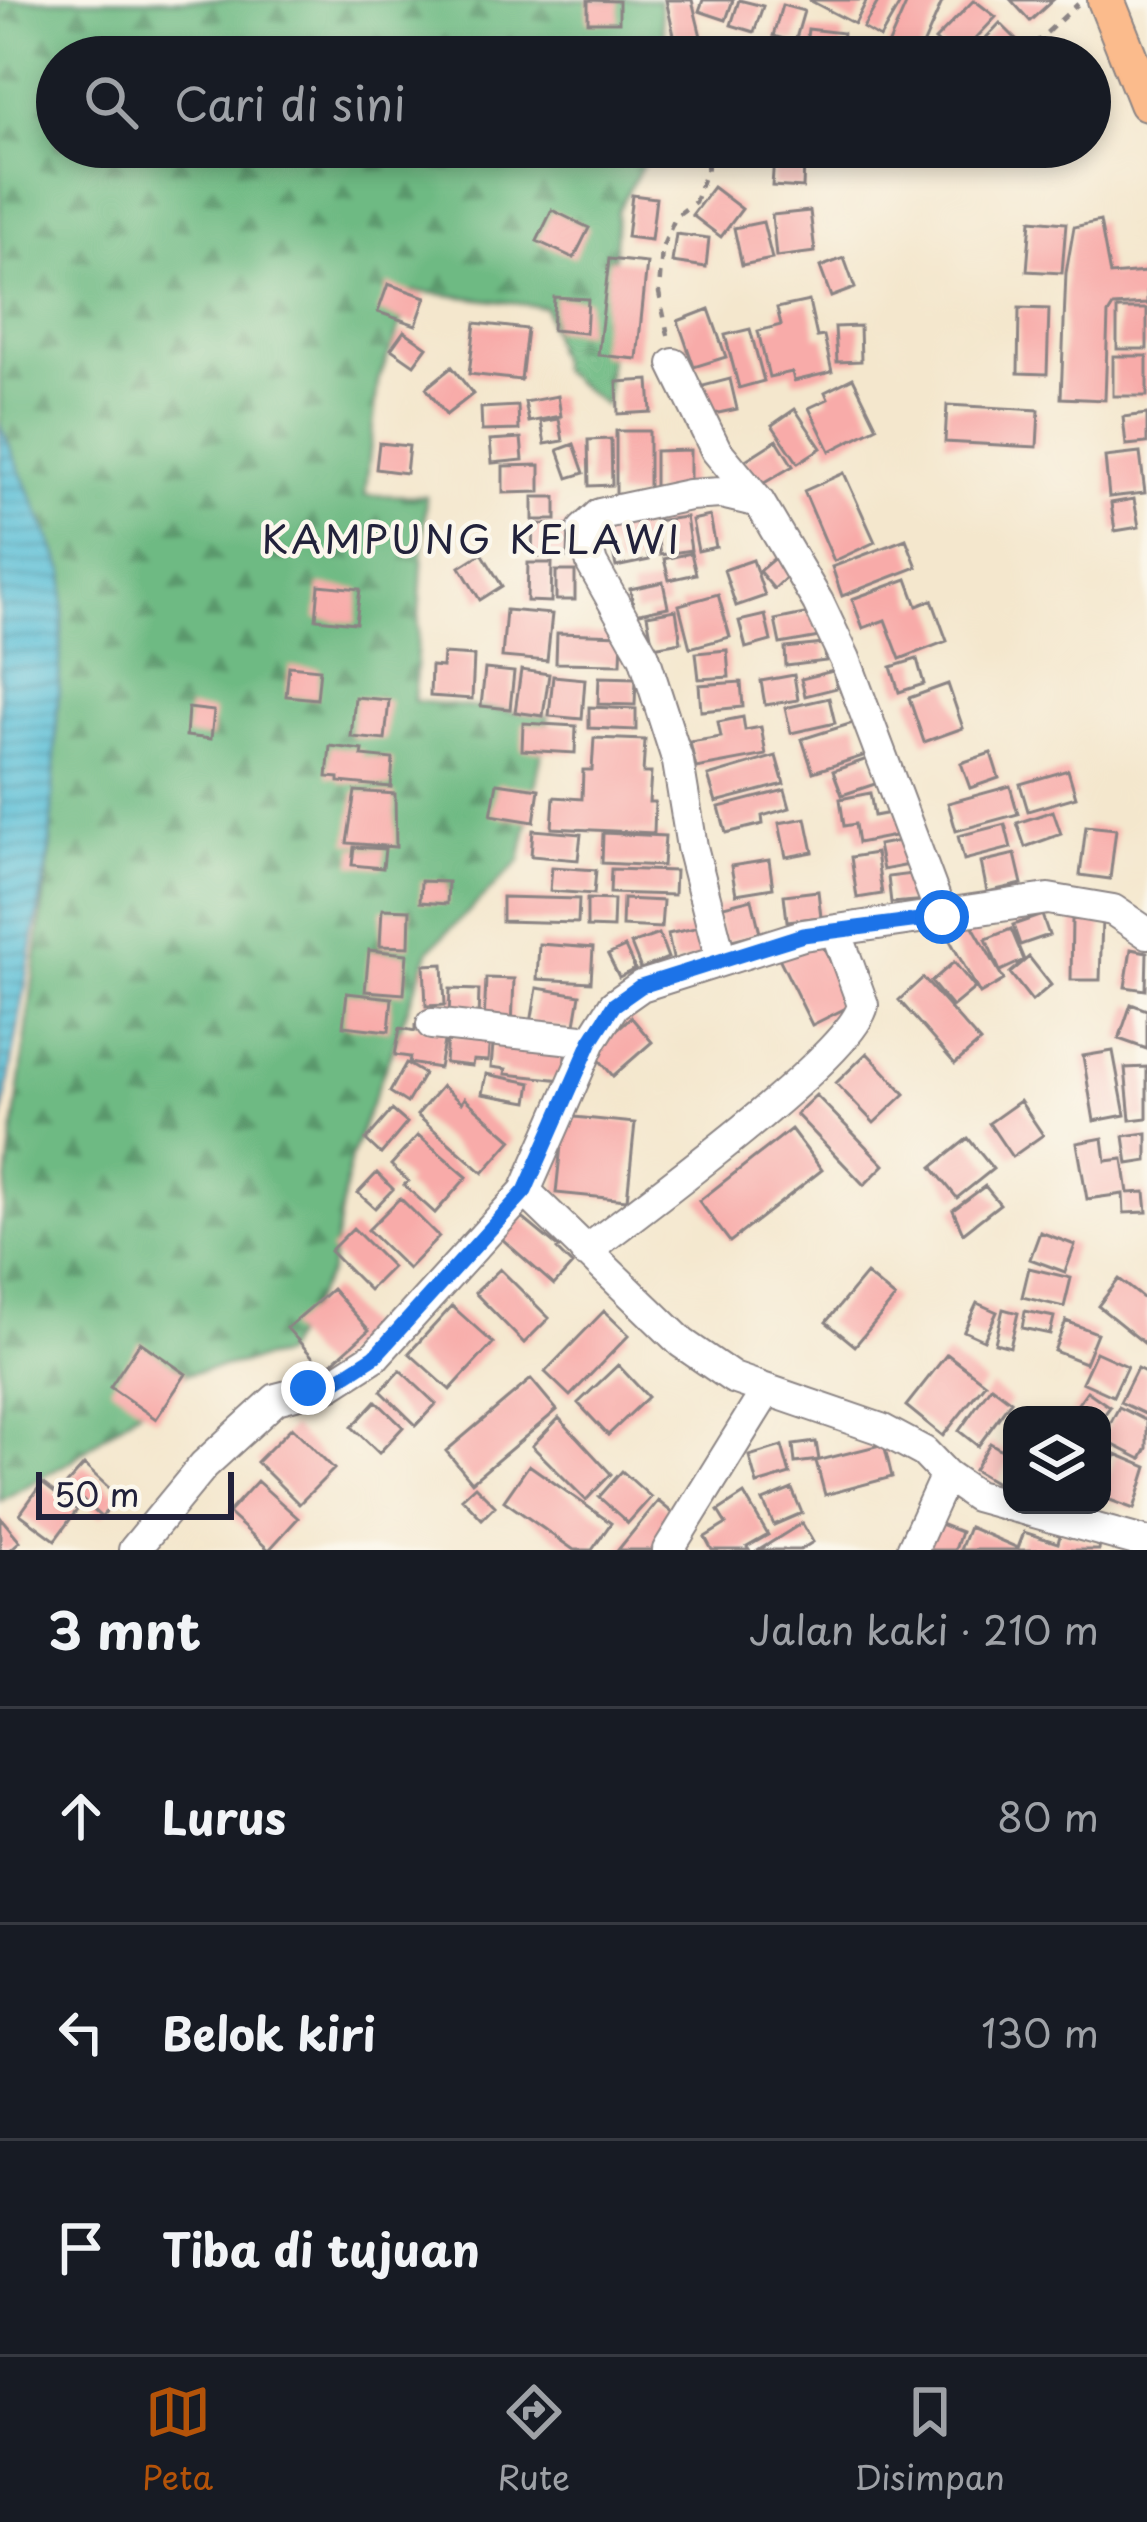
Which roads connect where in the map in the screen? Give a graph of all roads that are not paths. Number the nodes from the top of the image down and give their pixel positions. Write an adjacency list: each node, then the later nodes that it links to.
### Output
1 (1106, 0): 2 (main road)
2 (1147, 103)
3 (674, 364): 4 (street)
4 (759, 502): 5 (street); 8 (street)
5 (942, 917): 6 (street); 7 (street)
6 (836, 931): 8 (street); 12 (street)
7 (1147, 933)
8 (722, 960): 10 (street)
9 (432, 1024): 10 (street)
10 (591, 1041): 11 (street)
11 (525, 1191): 12 (street); 17 (street)
12 (585, 1252): 13 (street)
13 (767, 1390): 14 (street); 18 (street)
14 (946, 1475): 15 (street); 19 (street)
15 (1106, 1541): 16 (street)
16 (1147, 1544)
17 (134, 1550)
18 (668, 1550)
19 (912, 1550)

